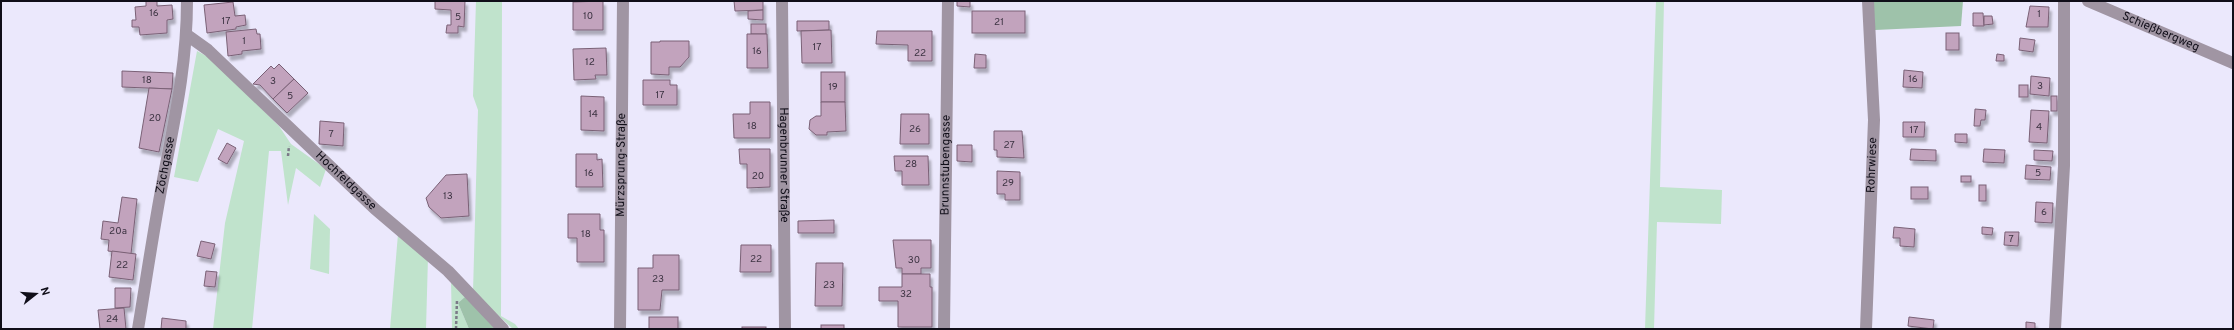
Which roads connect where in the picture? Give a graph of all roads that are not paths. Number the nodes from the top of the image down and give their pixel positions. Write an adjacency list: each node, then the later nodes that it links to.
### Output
1 (187, 1): 8 (street, Zöchgasse)
2 (623, 1): 12 (street, Mürzsprung-Straße)
3 (782, 1): 13 (street, Hagenbrunner Straße)
4 (948, 1): 14 (street, Brunnstubengasse)
5 (1868, 1): 15 (street, Rohrwiese)
6 (2064, 1): 16 (street)
7 (2088, 1): 9 (street, Schießbergweg)
8 (187, 35): 10 (street, Zöchgasse); 11 (street, Hochfeldgasse)
9 (2233, 62)
10 (138, 329)
11 (504, 329)
12 (620, 329)
13 (785, 329)
14 (944, 329)
15 (1866, 329)
16 (2055, 329)

